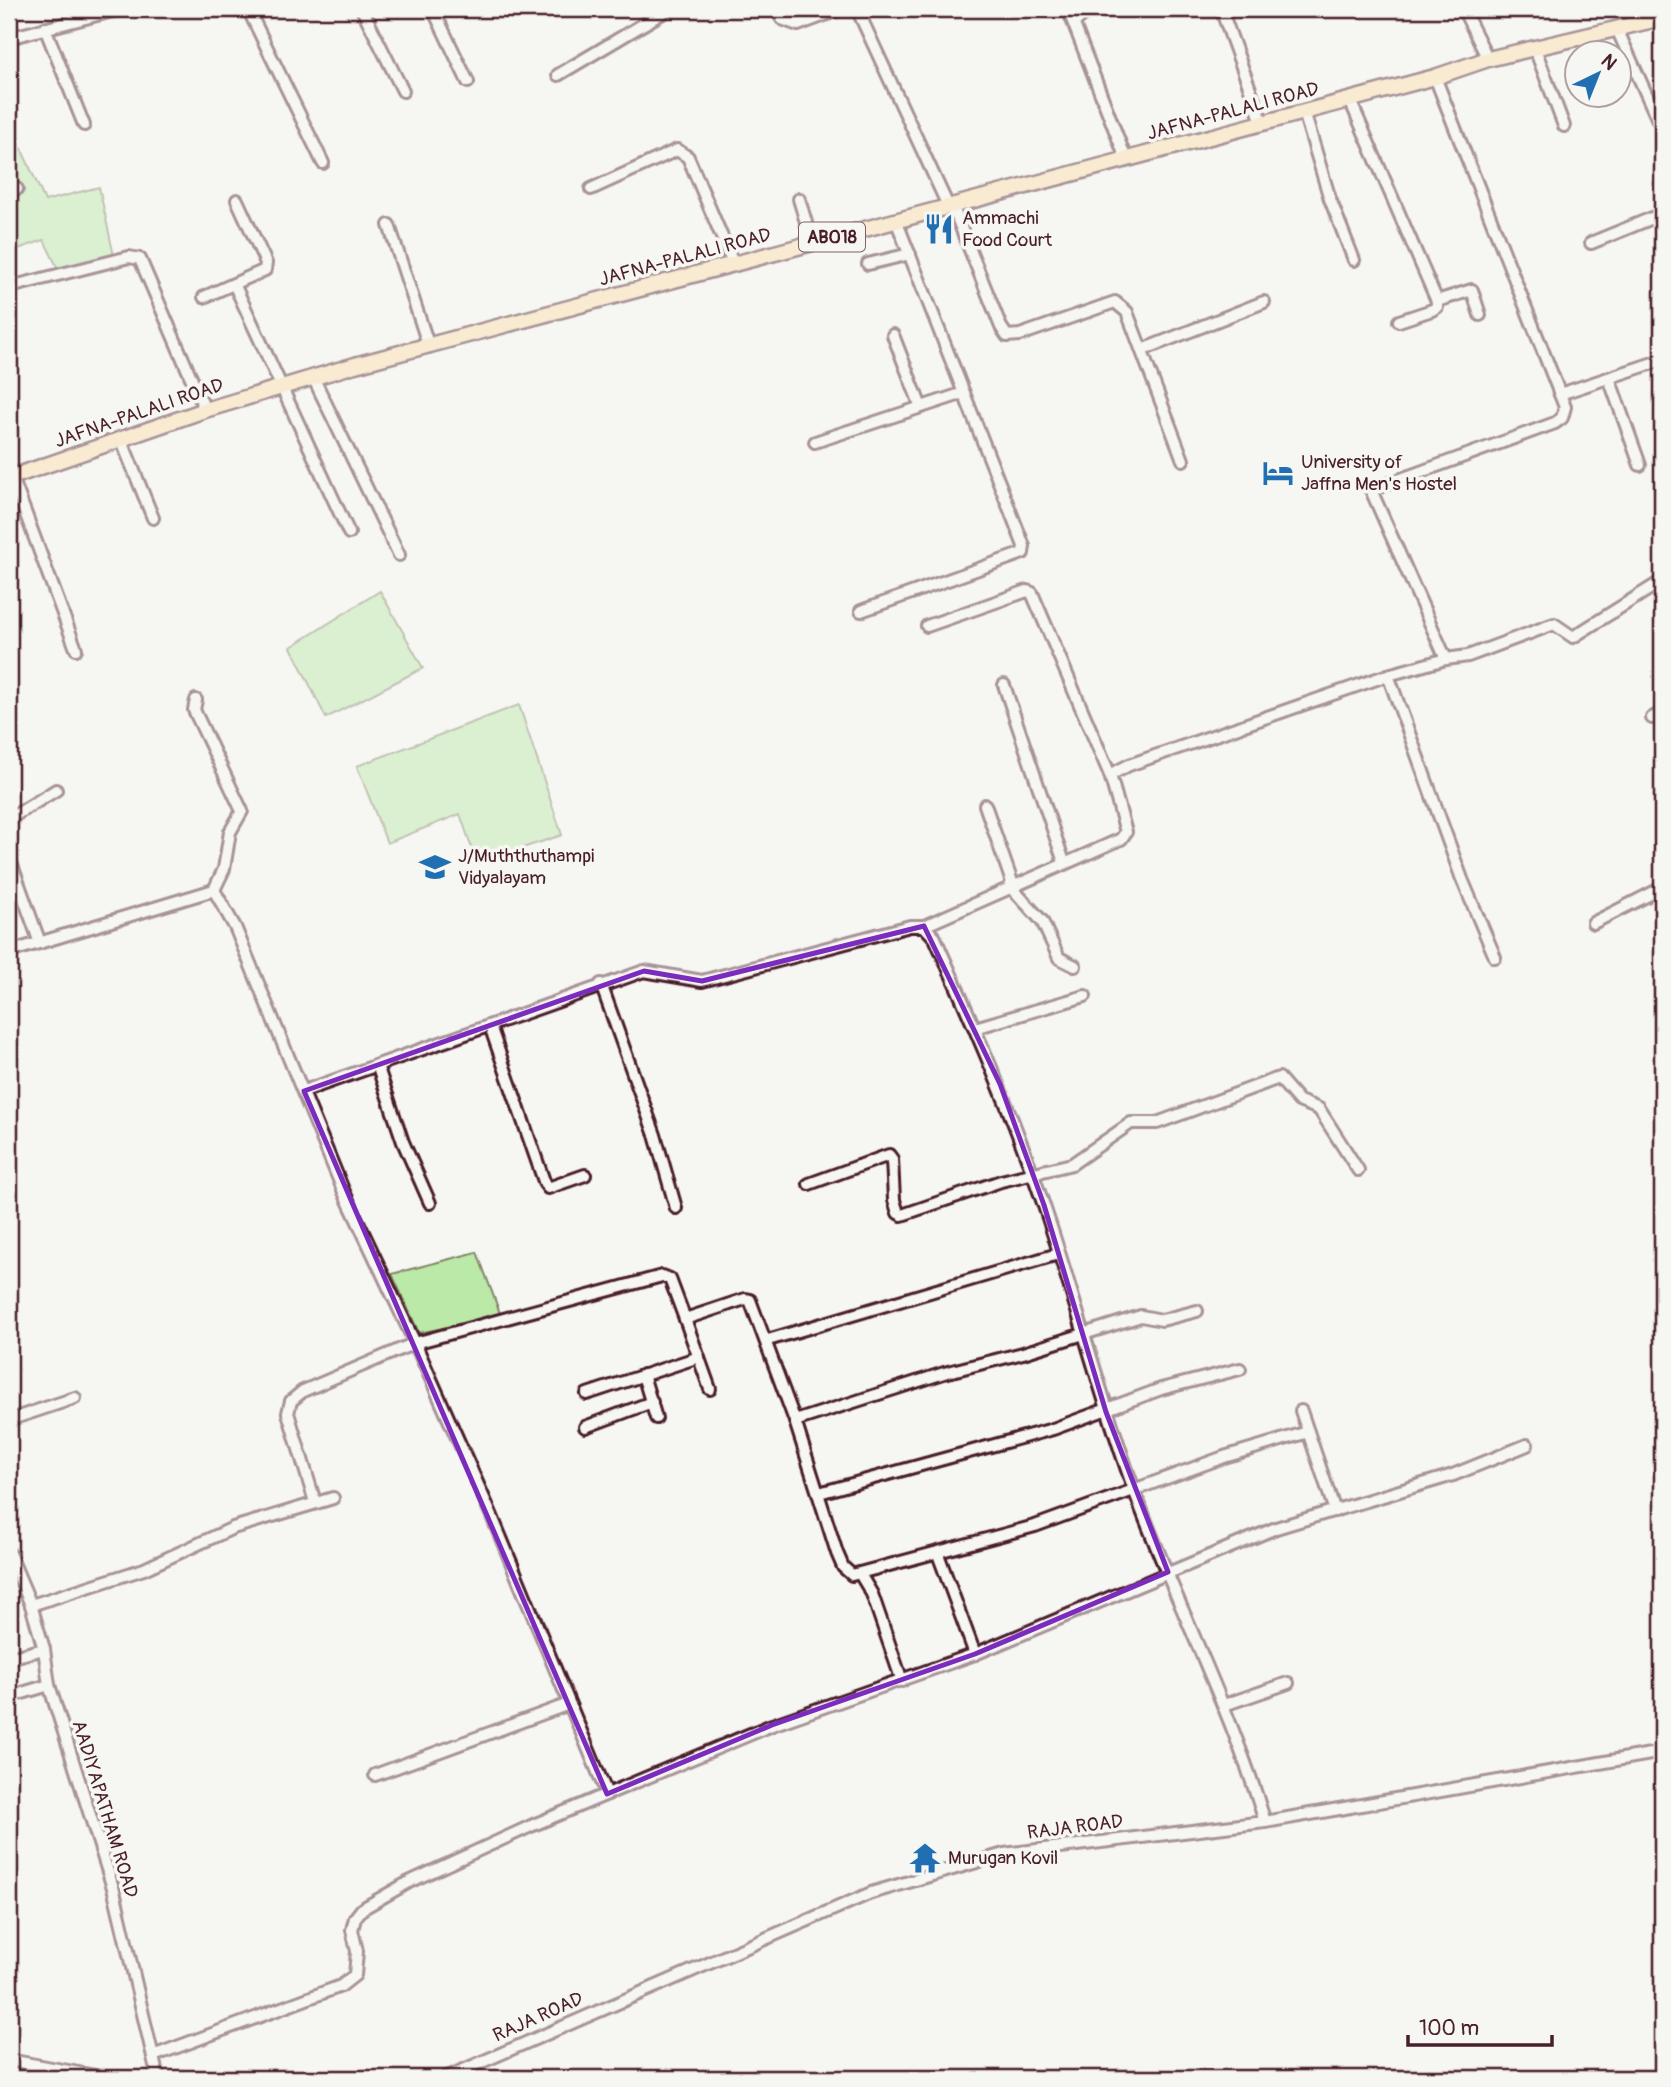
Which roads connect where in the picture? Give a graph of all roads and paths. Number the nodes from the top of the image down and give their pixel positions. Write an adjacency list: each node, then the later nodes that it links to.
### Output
1 (120, 9): 15 (street)
2 (248, 9): 31 (street)
3 (362, 9): 23 (street)
4 (433, 9): 22 (street)
5 (669, 9): 20 (street)
6 (776, 9): 7 (street)
7 (841, 9)
8 (857, 9): 35 (street)
9 (1068, 9): 14 (street)
10 (1088, 9): 14 (street)
11 (1221, 9): 26 (street)
12 (1463, 9): 19 (street)
13 (1662, 18): 16 (main road, JAFNA-PALALI ROAD / AB018)
14 (1075, 22): 30 (street)
15 (45, 28): 17 (street); 27 (street)
16 (1617, 29): 18 (main road, JAFNA-PALALI ROAD / AB018); 29 (street)
17 (9, 38)
18 (1535, 49): 19 (main road, JAFNA-PALALI ROAD / AB018); 28 (street)
19 (1488, 59): 21 (main road, JAFNA-PALALI ROAD / AB018)
20 (558, 75)
21 (1435, 77): 24 (main road, JAFNA-PALALI ROAD / AB018); 60 (street)
22 (468, 82)
23 (403, 91)
24 (1350, 100): 25 (main road, JAFNA-PALALI ROAD / AB018); 48 (street)
25 (1304, 112): 26 (main road, JAFNA-PALALI ROAD / AB018); 42 (street)
26 (1262, 122): 30 (main road, JAFNA-PALALI ROAD / AB018)
27 (84, 125)
28 (1564, 126)
29 (1662, 129)
30 (1126, 159): 35 (main road, JAFNA-PALALI ROAD / AB018)
31 (323, 163)
32 (591, 189): 43 (street)
33 (237, 200): 45 (street)
34 (799, 200): 39 (street)
35 (950, 206): 37 (main road, JAFNA-PALALI ROAD / AB018); 54 (street)
36 (1662, 214): 40 (street)
37 (896, 220): 39 (main road, JAFNA-PALALI ROAD / AB018); 41 (street)
38 (389, 225): 53 (street)
39 (812, 242): 43 (main road, JAFNA-PALALI ROAD / AB018)
40 (1591, 243)
41 (909, 254): 44 (street); 59 (street)
42 (1354, 260)
43 (733, 263): 53 (main road, JAFNA-PALALI ROAD / AB018)
44 (869, 264)
45 (235, 286): 47 (street); 58 (street)
46 (10, 287): 62 (street)
47 (204, 297)
48 (1437, 301): 50 (street); 51 (street)
49 (1264, 302): 54 (street)
50 (1480, 315)
51 (1399, 321)
52 (893, 335): 61 (street)
53 (429, 347): 56 (main road, JAFNA-PALALI ROAD / AB018)
54 (1142, 350): 65 (street)
55 (1662, 360): 57 (street)
56 (313, 377): 58 (main road, JAFNA-PALALI ROAD / AB018); 70 (street)
57 (1609, 379): 60 (street); 66 (street)
58 (280, 388): 62 (main road, JAFNA-PALALI ROAD / AB018); 69 (street)
59 (964, 393): 61 (street); 72 (street)
60 (1560, 394): 75 (street)
61 (921, 407): 64 (street)
62 (205, 410): 63 (main road, JAFNA-PALALI ROAD / AB018)
63 (121, 439): 67 (main road, JAFNA-PALALI ROAD / AB018); 68 (street)
64 (815, 442)
65 (1183, 460)
66 (1640, 465)
67 (10, 477): 74 (street)
68 (153, 519)
69 (349, 533)
70 (399, 555)
71 (1662, 581): 75 (street)
72 (861, 611)
73 (927, 626): 79 (street)
74 (76, 649)
75 (1446, 659): 76 (street)
76 (1388, 675): 79 (street); 92 (street)
77 (1004, 685): 84 (street)
78 (196, 700): 87 (street)
79 (1110, 775): 84 (street)
80 (56, 790): 82 (street)
81 (985, 805): 85 (street)
82 (9, 819)
83 (9, 857): 90 (street)
84 (1064, 862): 85 (street)
85 (1011, 886): 89 (street); 93 (street)
86 (1662, 888): 88 (street)
87 (214, 890): 90 (street); 99 (street)
88 (1592, 923)
89 (924, 926): 94 (street); 97 (street)
90 (40, 943): 91 (street)
91 (9, 952)
92 (1495, 957)
93 (1075, 966)
94 (601, 984): 96 (street); 107 (street)
95 (1085, 996): 97 (street)
96 (490, 1026): 98 (street); 104 (street)
97 (975, 1028): 103 (street)
98 (377, 1065): 99 (street); 106 (street)
99 (304, 1091): 113 (street)
100 (9, 1123): 101 (street)
101 (9, 1139)
102 (1358, 1170): 103 (street)
103 (1033, 1174): 105 (street); 108 (street)
104 (585, 1175)
105 (809, 1184)
106 (430, 1203)
107 (676, 1208)
108 (1058, 1254): 111 (street); 112 (street)
109 (1197, 1311): 111 (street)
110 (685, 1318): 112 (street); 113 (street); 114 (street)
111 (1081, 1332): 122 (street); 125 (street)
112 (768, 1340): 125 (street)
113 (415, 1343): 132 (street); 146 (street)
114 (699, 1357): 116 (street); 117 (street)
115 (1240, 1369): 122 (street)
116 (643, 1376): 118 (street); 120 (street)
117 (710, 1389)
118 (587, 1394)
119 (75, 1398): 124 (street)
120 (652, 1402): 123 (street); 126 (street)
121 (1301, 1411): 127 (street)
122 (1106, 1412): 129 (street); 130 (street)
123 (656, 1418)
124 (9, 1420)
125 (795, 1421): 130 (street)
126 (585, 1427)
127 (1308, 1432): 129 (street); 133 (street)
128 (1527, 1445): 133 (street)
129 (1134, 1491): 135 (street); 136 (street)
130 (819, 1493): 137 (street)
131 (333, 1497): 132 (street)
132 (315, 1502): 138 (street)
133 (1335, 1511): 136 (street)
134 (9, 1553): 138 (street, AADIYAPATHAM ROAD)
135 (938, 1554): 137 (street); 140 (street)
136 (1168, 1572): 140 (street); 147 (street)
137 (860, 1574): 142 (street)
138 (31, 1605): 139 (street, AADIYAPATHAM ROAD)
139 (44, 1648): 141 (street); 144 (street, AADIYAPATHAM ROAD)
140 (975, 1654): 142 (street)
141 (9, 1658)
142 (902, 1681): 150 (street)
143 (1288, 1683): 147 (street)
144 (48, 1685): 145 (street); 152 (street, AADIYAPATHAM ROAD)
145 (9, 1697)
146 (569, 1704): 149 (street); 150 (street)
147 (1224, 1705): 151 (street)
148 (1662, 1752): 151 (street, RAJA ROAD)
149 (375, 1776)
150 (607, 1794): 152 (street)
151 (1265, 1822): 156 (street, RAJA ROAD)
152 (153, 2056): 155 (street, AADIYAPATHAM ROAD)
153 (9, 2060): 154 (street)
154 (106, 2078)
155 (158, 2078)
156 (445, 2078)

